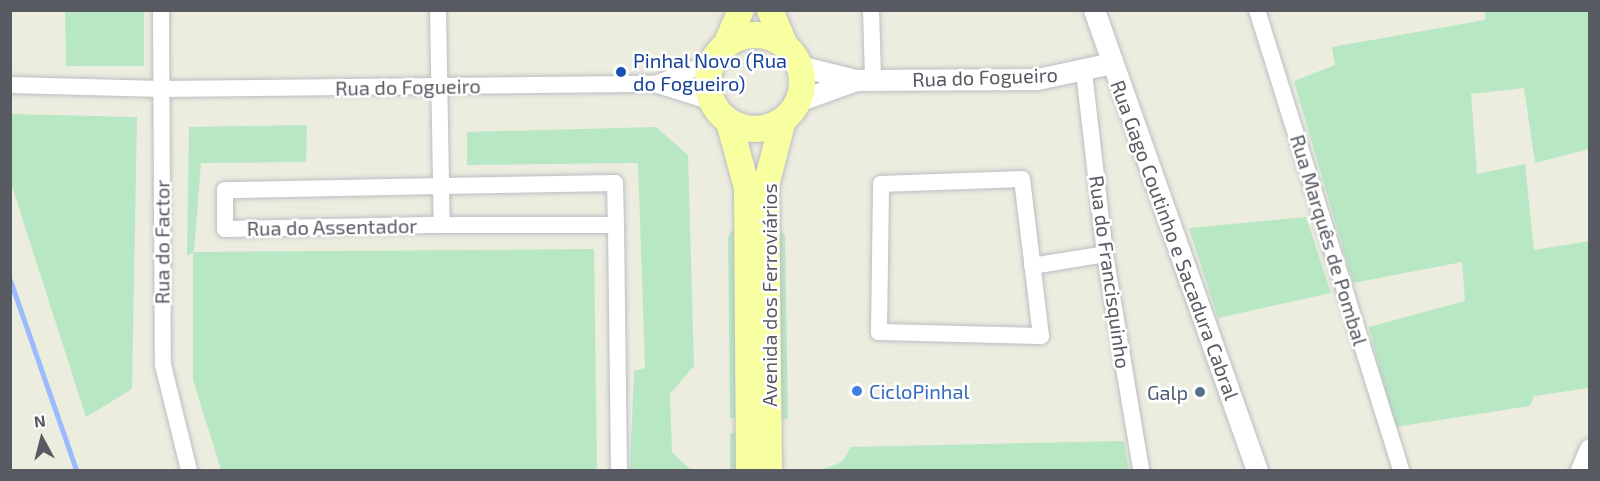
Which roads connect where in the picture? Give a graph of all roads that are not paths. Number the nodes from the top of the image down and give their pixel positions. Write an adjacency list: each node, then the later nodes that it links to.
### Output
1 (161, 10): 16 (street, Rua do Factor)
2 (438, 10): 15 (street)
3 (741, 10): 8 (main road)
4 (770, 10): 9 (main road, Avenida dos Ferroviários)
5 (871, 10): 12 (street)
6 (1094, 10): 10 (street, Rua Gago Coutinho e Sacadura Cabral)
7 (1257, 10): 31 (street, Rua Marquês de Pombal)
8 (719, 53): 9 (main road); 13 (street); 17 (main road)
9 (792, 56): 12 (street, Rua do Fogueiro); 18 (main road, Avenida dos Ferroviários)
10 (1112, 63): 11 (street, Rua do Fogueiro); 30 (street, Rua Gago Coutinho e Sacadura Cabral)
11 (1084, 72): 12 (street, Rua do Fogueiro); 23 (street, Rua do Francisquinho)
12 (865, 80): 18 (street, Rua do Fogueiro)
13 (655, 84): 15 (street, Rua do Fogueiro); 17 (street)
14 (10, 85): 16 (street, Rua do Fogueiro)
15 (440, 87): 16 (street, Rua do Fogueiro); 20 (street)
16 (162, 89): 25 (street, Rua do Factor)
17 (712, 102): 19 (main road, Avenida dos Ferroviários)
18 (791, 111): 19 (main road); 28 (main road, Avenida dos Ferroviários)
19 (729, 122): 27 (main road, Avenida dos Ferroviários)
20 (441, 186): 21 (street, Rua do Assentador); 21 (street, Rua do Assentador); 22 (street, Rua do Assentador)
21 (442, 225): 22 (street, Rua do Assentador)
22 (616, 225): 26 (street, Rua do Assentador)
23 (1105, 254): 24 (street); 29 (street, Rua do Francisquinho)
24 (1032, 266): 24 (street)
25 (189, 471)
26 (619, 471)
27 (749, 471)
28 (769, 471)
29 (1141, 471)
30 (1257, 471)
31 (1401, 471)

